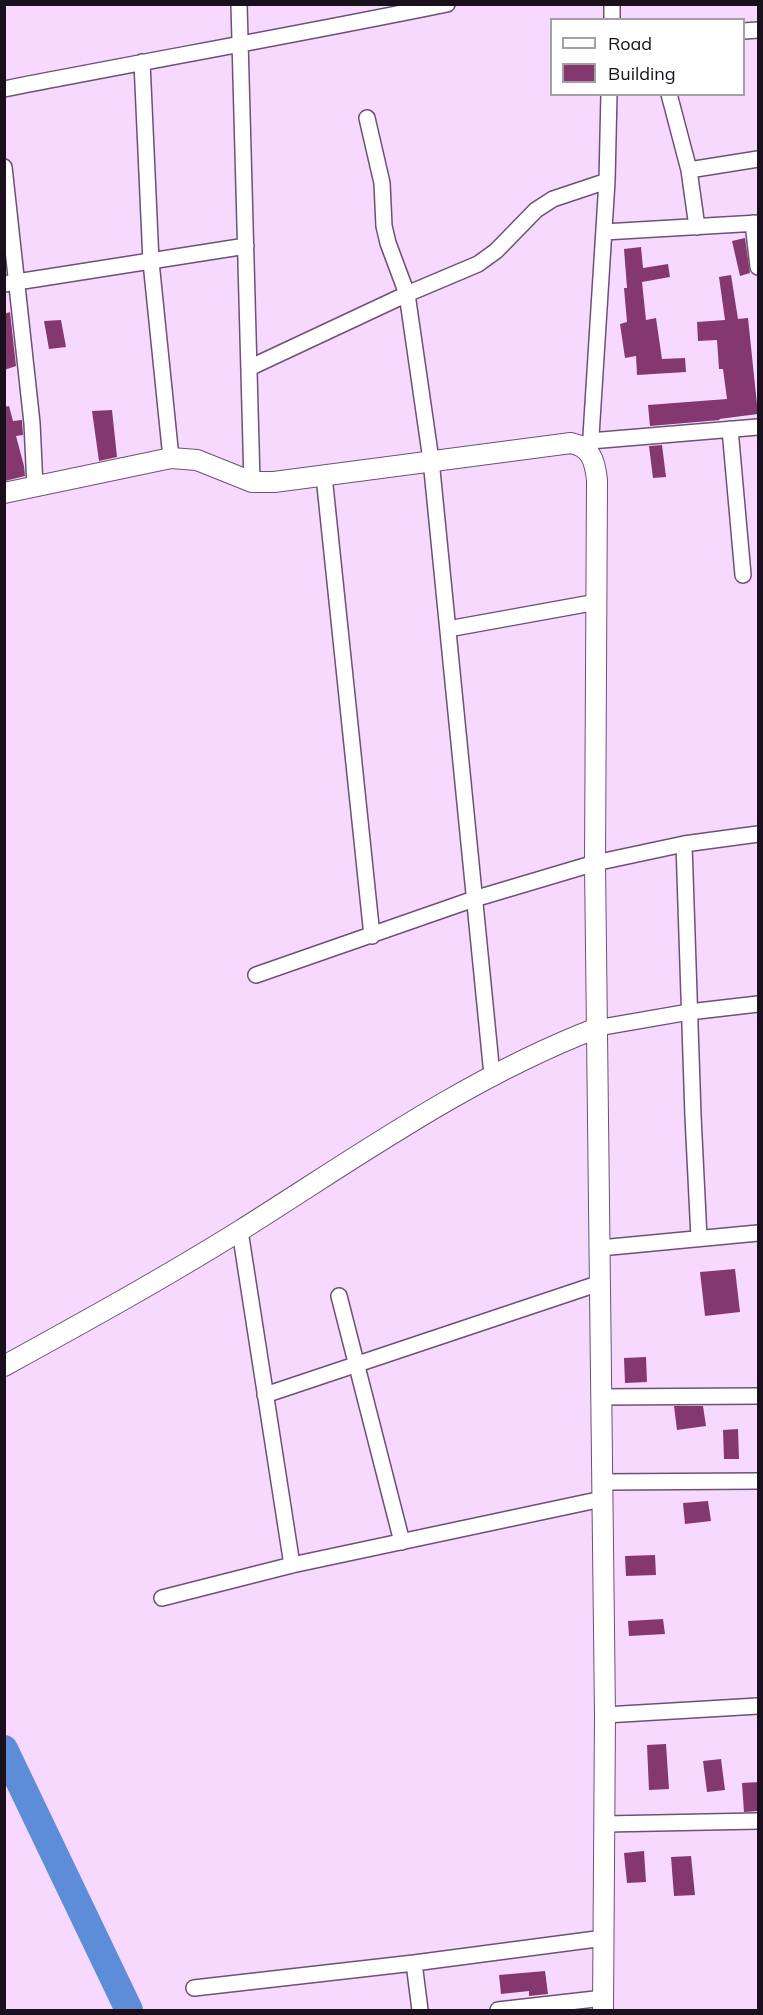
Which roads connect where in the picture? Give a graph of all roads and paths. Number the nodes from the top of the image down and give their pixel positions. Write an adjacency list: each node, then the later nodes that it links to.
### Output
1 (239, 4): 3 (street)
2 (447, 4): 3 (street)
3 (241, 46): 4 (street); 16 (street)
4 (142, 62): 5 (street); 17 (street)
5 (4, 89)
6 (609, 96): 12 (street)
7 (670, 96): 11 (street)
8 (367, 118): 20 (street)
9 (759, 159): 11 (street)
10 (4, 167): 19 (street)
11 (688, 170): 14 (street)
12 (607, 181): 15 (street); 20 (street)
13 (756, 223): 14 (street); 18 (street)
14 (697, 227): 15 (street)
15 (604, 232): 24 (street)
16 (246, 246): 17 (street); 21 (street)
17 (151, 262): 19 (street); 25 (street)
18 (759, 267)
19 (11, 282): 29 (street)
20 (407, 294): 21 (street); 26 (street)
21 (249, 368): 28 (street)
22 (759, 427): 23 (street)
23 (730, 429): 24 (street); 31 (street)
24 (590, 447): 26 (street); 32 (street)
25 (171, 458): 28 (street); 29 (street)
26 (431, 460): 27 (street); 33 (street)
27 (324, 476): 28 (street); 38 (street)
28 (252, 482)
29 (35, 487): 30 (street)
30 (4, 493)
31 (743, 575)
32 (597, 602): 33 (street); 36 (street)
33 (448, 629): 37 (street)
34 (759, 834): 35 (street)
35 (684, 844): 36 (street); 41 (street)
36 (596, 863): 37 (street); 42 (street)
37 (474, 899): 38 (street); 43 (street)
38 (372, 936): 39 (street)
39 (256, 975)
40 (759, 1004): 41 (street)
41 (689, 1012): 42 (street); 46 (street)
42 (597, 1028): 43 (street); 47 (street)
43 (492, 1075): 44 (street)
44 (240, 1231): 50 (street); 52 (street)
45 (759, 1233): 46 (street)
46 (699, 1238): 47 (street)
47 (600, 1248): 48 (street)
48 (600, 1283): 51 (street); 54 (street)
49 (339, 1296): 51 (street)
50 (4, 1366)
51 (357, 1366): 52 (street); 57 (street)
52 (265, 1395): 58 (street)
53 (759, 1396): 54 (street)
54 (602, 1397): 56 (street)
55 (759, 1480): 56 (street)
56 (602, 1490): 57 (street); 61 (street)
57 (402, 1542): 58 (street)
58 (292, 1565): 59 (street)
59 (162, 1598)
60 (759, 1707): 61 (street)
61 (605, 1714): 63 (street)
62 (759, 1821): 63 (street)
63 (605, 1824): 64 (street)
64 (604, 1938): 65 (street); 67 (street)
65 (414, 1963): 66 (street); 68 (street)
66 (194, 1988)
67 (603, 2004): 69 (street)
68 (420, 2010)
69 (498, 2010)

